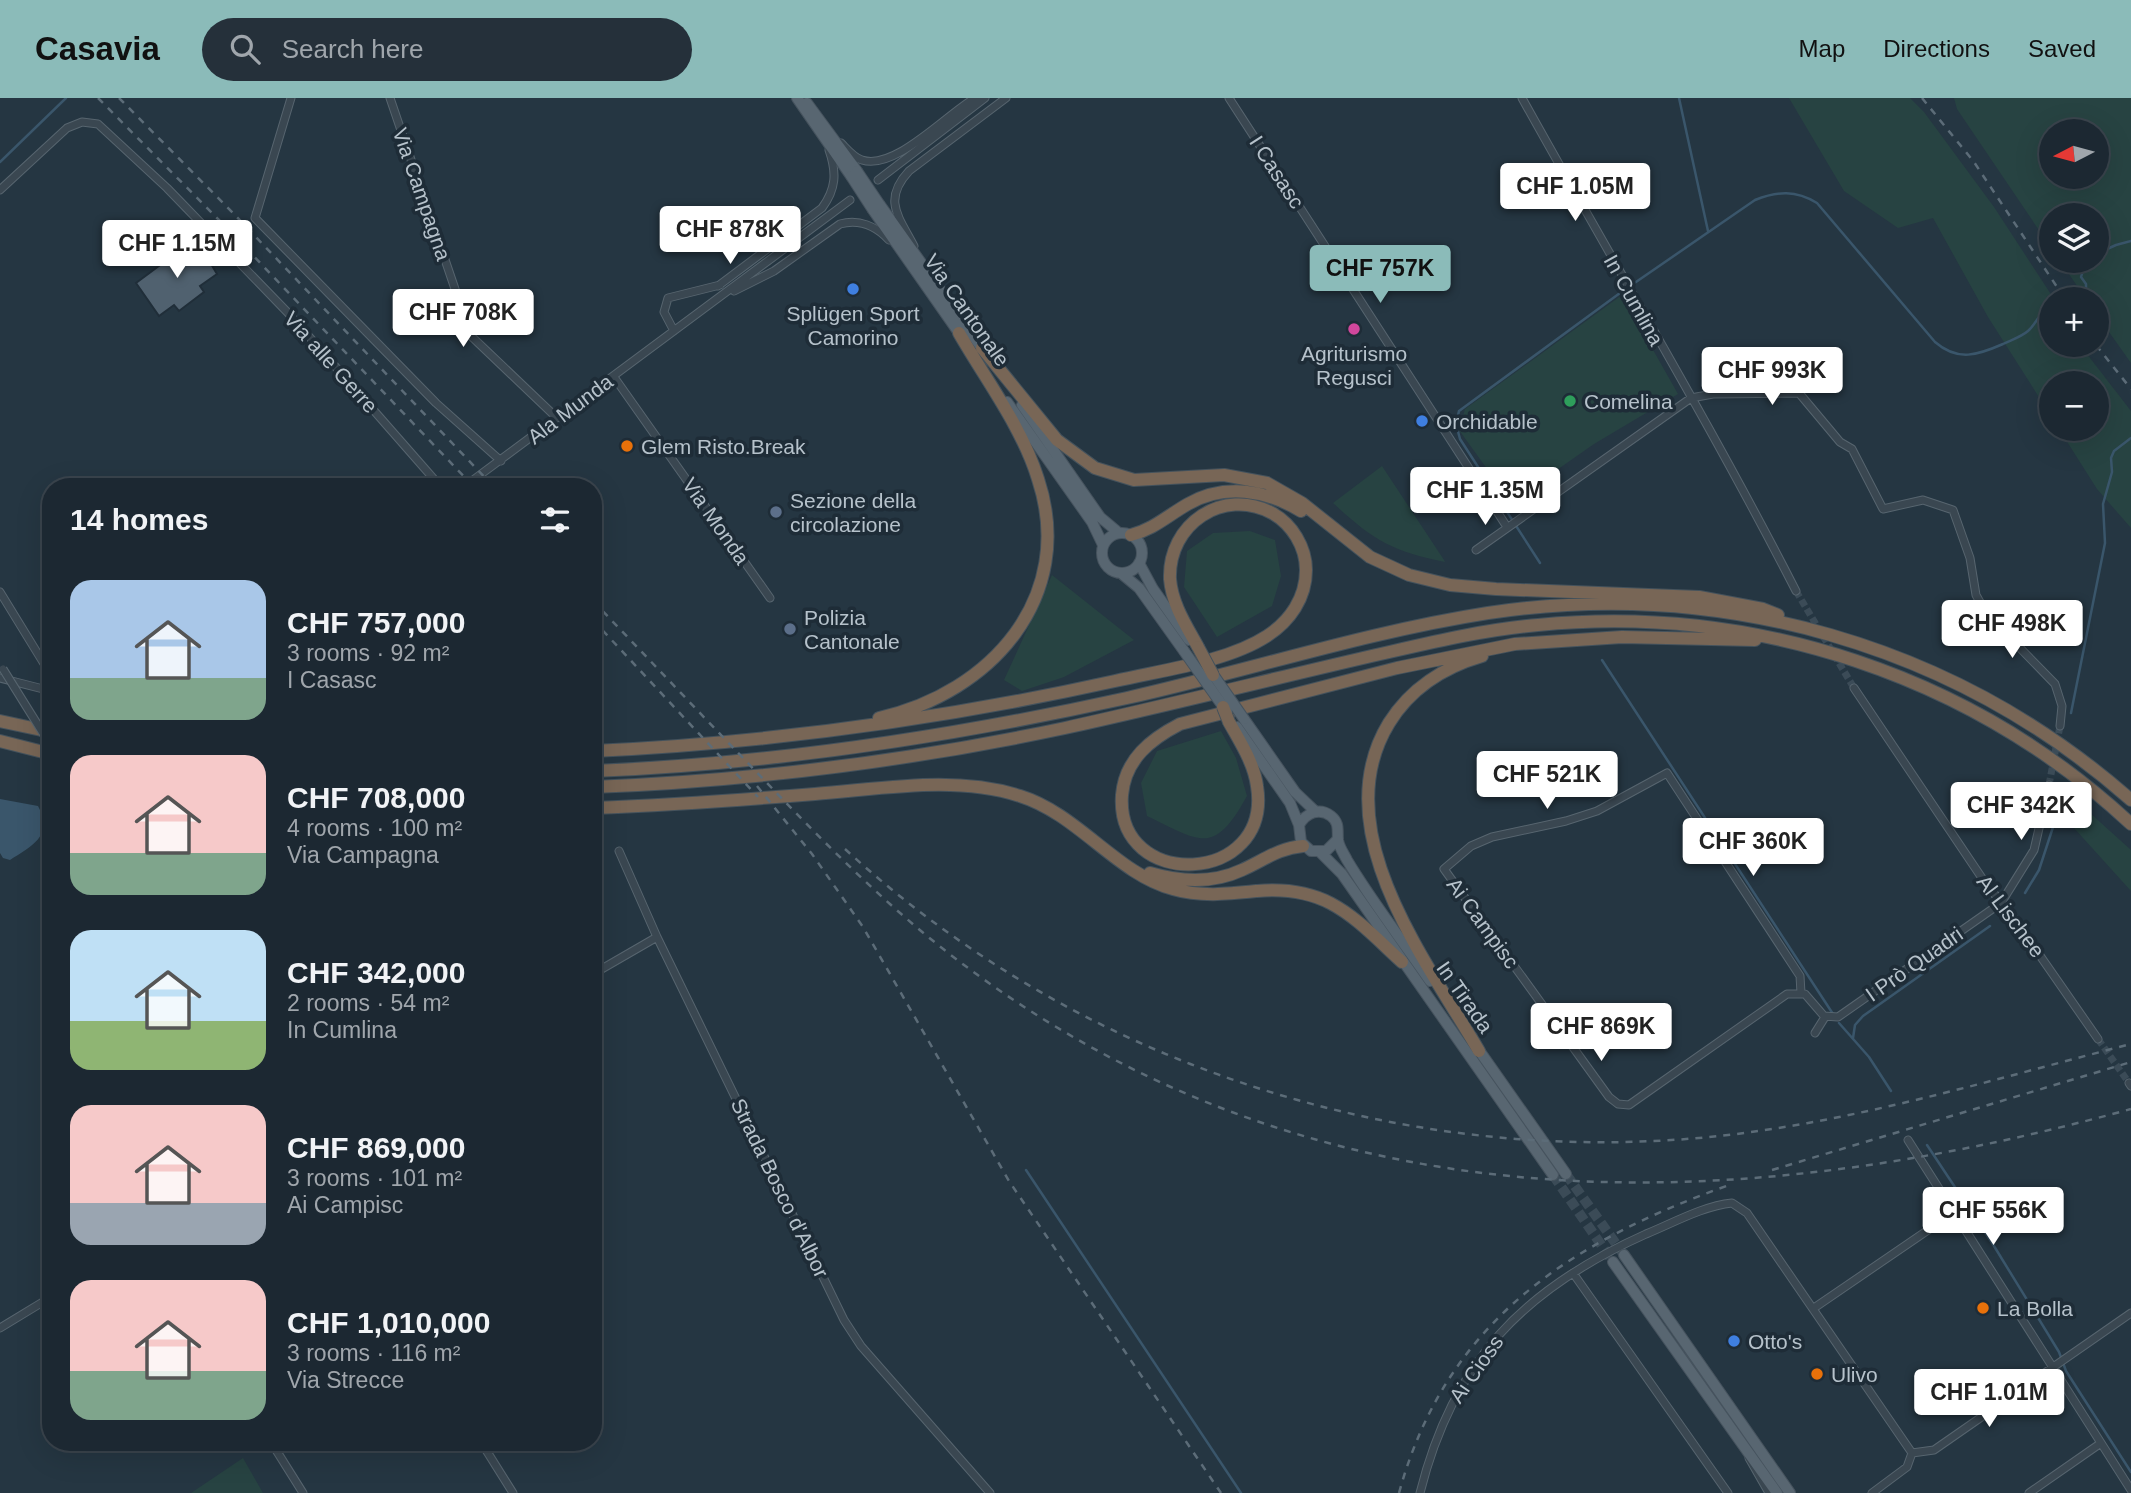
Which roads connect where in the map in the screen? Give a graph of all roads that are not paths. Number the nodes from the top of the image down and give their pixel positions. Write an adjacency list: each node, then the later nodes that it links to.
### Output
1 (291, 98): 24 (street)
2 (390, 98): 23 (street, Via Campagna)
3 (797, 98): 10 (main road, Via Cantonale)
4 (804, 98): 10 (main road, Via Cantonale)
5 (992, 98): 9 (street)
6 (1006, 98): 15 (street)
7 (1229, 98): 27 (street, I Casasc)
8 (1521, 98): 22 (street, In Cumlina)
9 (980, 100): 10 (street); 11 (street)
10 (830, 138): 15 (main road, Via Cantonale, bridge); 16 (street, Ala Munda)
11 (878, 180)
12 (0, 190): 25 (street, Via alle Gerre)
13 (850, 200): 14 (street, Ala Munda)
14 (753, 272): 16 (street, Ala Munda); 17 (street, Ala Munda)
15 (927, 280): 17 (street, Ala Munda); 19 (main road, Via Cantonale); 20 (main road, Via Cantonale)
16 (718, 286): 18 (street, Ala Munda)
17 (721, 297): 18 (street, Ala Munda)
18 (674, 331): 21 (street, Ala Munda)
19 (959, 333): 30 (main road, Via Cantonale); 54 (highway)
20 (982, 348): 28 (main road, Via Cantonale); 29 (highway)
21 (614, 377): 23 (street, Ala Munda); 36 (street, Via Monda)
22 (1691, 398): 27 (street); 34 (street); 52 (street)
23 (557, 418): 24 (street, Ala Munda)
24 (500, 460): 26 (street, Ala Munda)
25 (433, 478)
26 (476, 478)
27 (1509, 526): 31 (street)
28 (1125, 534): 29 (highway); 30 (main road); 32 (main road)
29 (1343, 537): 37 (highway)
30 (1103, 545): 33 (main road)
31 (1476, 550)
32 (1139, 563): 33 (main road); 40 (main road)
33 (1122, 574): 40 (main road)
34 (1796, 590)
35 (0, 592): 41 (street)
36 (770, 598)
37 (1802, 625): 59 (highway); 62 (highway)
38 (1533, 642): 39 (highway); 50 (highway); 80 (highway)
39 (1798, 644): 61 (highway); 65 (highway)
40 (1192, 649): 43 (highway, bridge); 47 (main road, bridge); 54 (highway)
41 (42, 660)
42 (2, 666): 55 (street, bridge)
43 (1213, 675): 50 (main road, bridge)
44 (0, 678): 46 (street)
45 (1854, 688): 72 (street, Al Lischee)
46 (42, 689)
47 (1223, 707): 50 (highway, bridge)
48 (0, 715): 51 (highway)
49 (0, 721): 53 (highway)
50 (1236, 721): 64 (main road); 66 (main road)
51 (42, 723)
52 (2060, 726)
53 (42, 730)
54 (809, 734): 58 (highway)
55 (42, 735)
56 (0, 741): 57 (highway)
57 (42, 748)
58 (602, 750)
59 (602, 771)
60 (2049, 785): 72 (street)
61 (602, 786)
62 (2131, 800)
63 (602, 807): 71 (highway)
64 (1316, 812): 66 (main road); 67 (main road)
65 (2131, 824)
66 (1299, 825): 68 (main road)
67 (1338, 839): 70 (main road); 80 (main road, In Tirada)
68 (1303, 846): 70 (main road); 71 (highway)
69 (619, 851): 73 (street, Strada Bosco d'Albor)
70 (1320, 852): 74 (main road)
71 (1127, 864): 74 (highway)
72 (2001, 903): 77 (street, I Prò Quadri); 79 (street, Al Lischee)
73 (657, 937): 75 (street); 101 (street, Strada Bosco d'Albor)
74 (1402, 961): 83 (main road)
75 (602, 969)
76 (1801, 993): 76 (street, Ai Campisc); 77 (street)
77 (1825, 1016): 78 (street)
78 (1815, 1033)
79 (2098, 1038)
80 (1479, 1051): 82 (main road, In Tirada)
81 (1908, 1140): 84 (street)
82 (1566, 1174)
83 (1553, 1175)
84 (1953, 1213): 89 (street); 92 (street)
85 (1624, 1255): 106 (main road)
86 (1613, 1262): 96 (main road)
87 (1573, 1273): 89 (street, Ai Cioss); 102 (street, Ai Cioss); 103 (street)
88 (42, 1302): 91 (street)
89 (1814, 1308): 97 (street)
90 (2131, 1313): 92 (street)
91 (0, 1328)
92 (2055, 1366): 93 (street); 97 (street)
93 (2101, 1443): 98 (street); 108 (street)
94 (277, 1451): 99 (street)
95 (487, 1451): 100 (street)
96 (1746, 1451): 104 (street); 105 (main road)
97 (1912, 1453): 107 (street)
98 (2131, 1490)
99 (303, 1493)
100 (513, 1493)
101 (990, 1493)
102 (1420, 1493)
103 (1728, 1493)
104 (1769, 1493)
105 (1777, 1493)
106 (1790, 1493)
107 (1872, 1493)
108 (2029, 1493)

